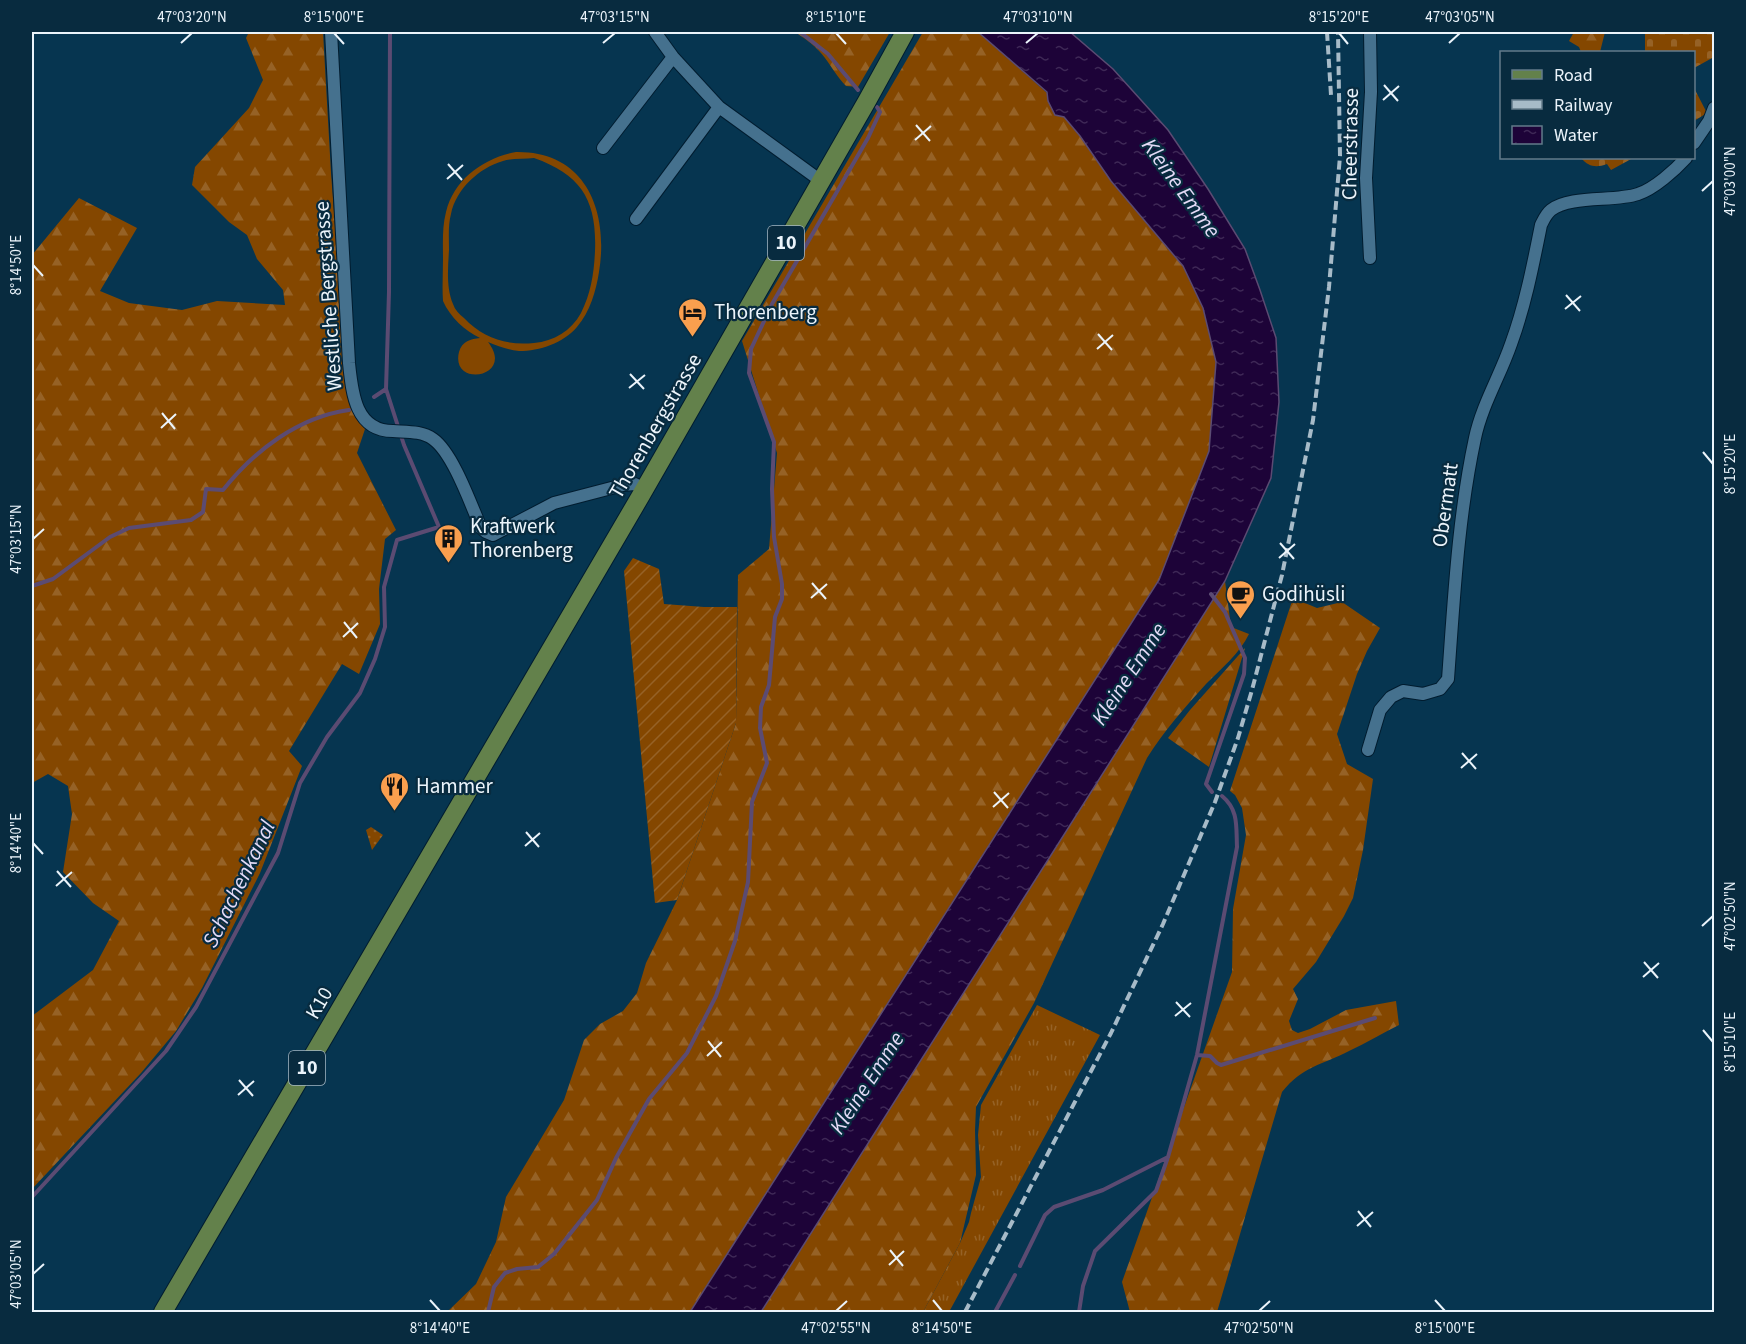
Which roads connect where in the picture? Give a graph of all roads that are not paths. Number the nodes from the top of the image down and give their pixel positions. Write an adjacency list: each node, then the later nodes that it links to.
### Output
1 (331, 32): 14 (street, Westliche Bergstrasse)
2 (655, 32): 5 (street)
3 (905, 32): 11 (main road, Thorenbergstrasse / 10)
4 (1370, 32): 13 (street, Cheerstrasse)
5 (673, 57): 6 (street); 9 (street)
6 (719, 107): 11 (street); 12 (street)
7 (1714, 108): 8 (street)
8 (1695, 142)
9 (603, 148)
10 (1685, 159): 16 (street, Obermatt)
11 (821, 181): 14 (main road, Thorenbergstrasse / 10)
12 (636, 219)
13 (1370, 258)
14 (645, 489): 15 (main road, Thorenbergstrasse / 10)
15 (495, 747): 17 (main road, K10 / 10)
16 (1368, 750)
17 (163, 1312)

